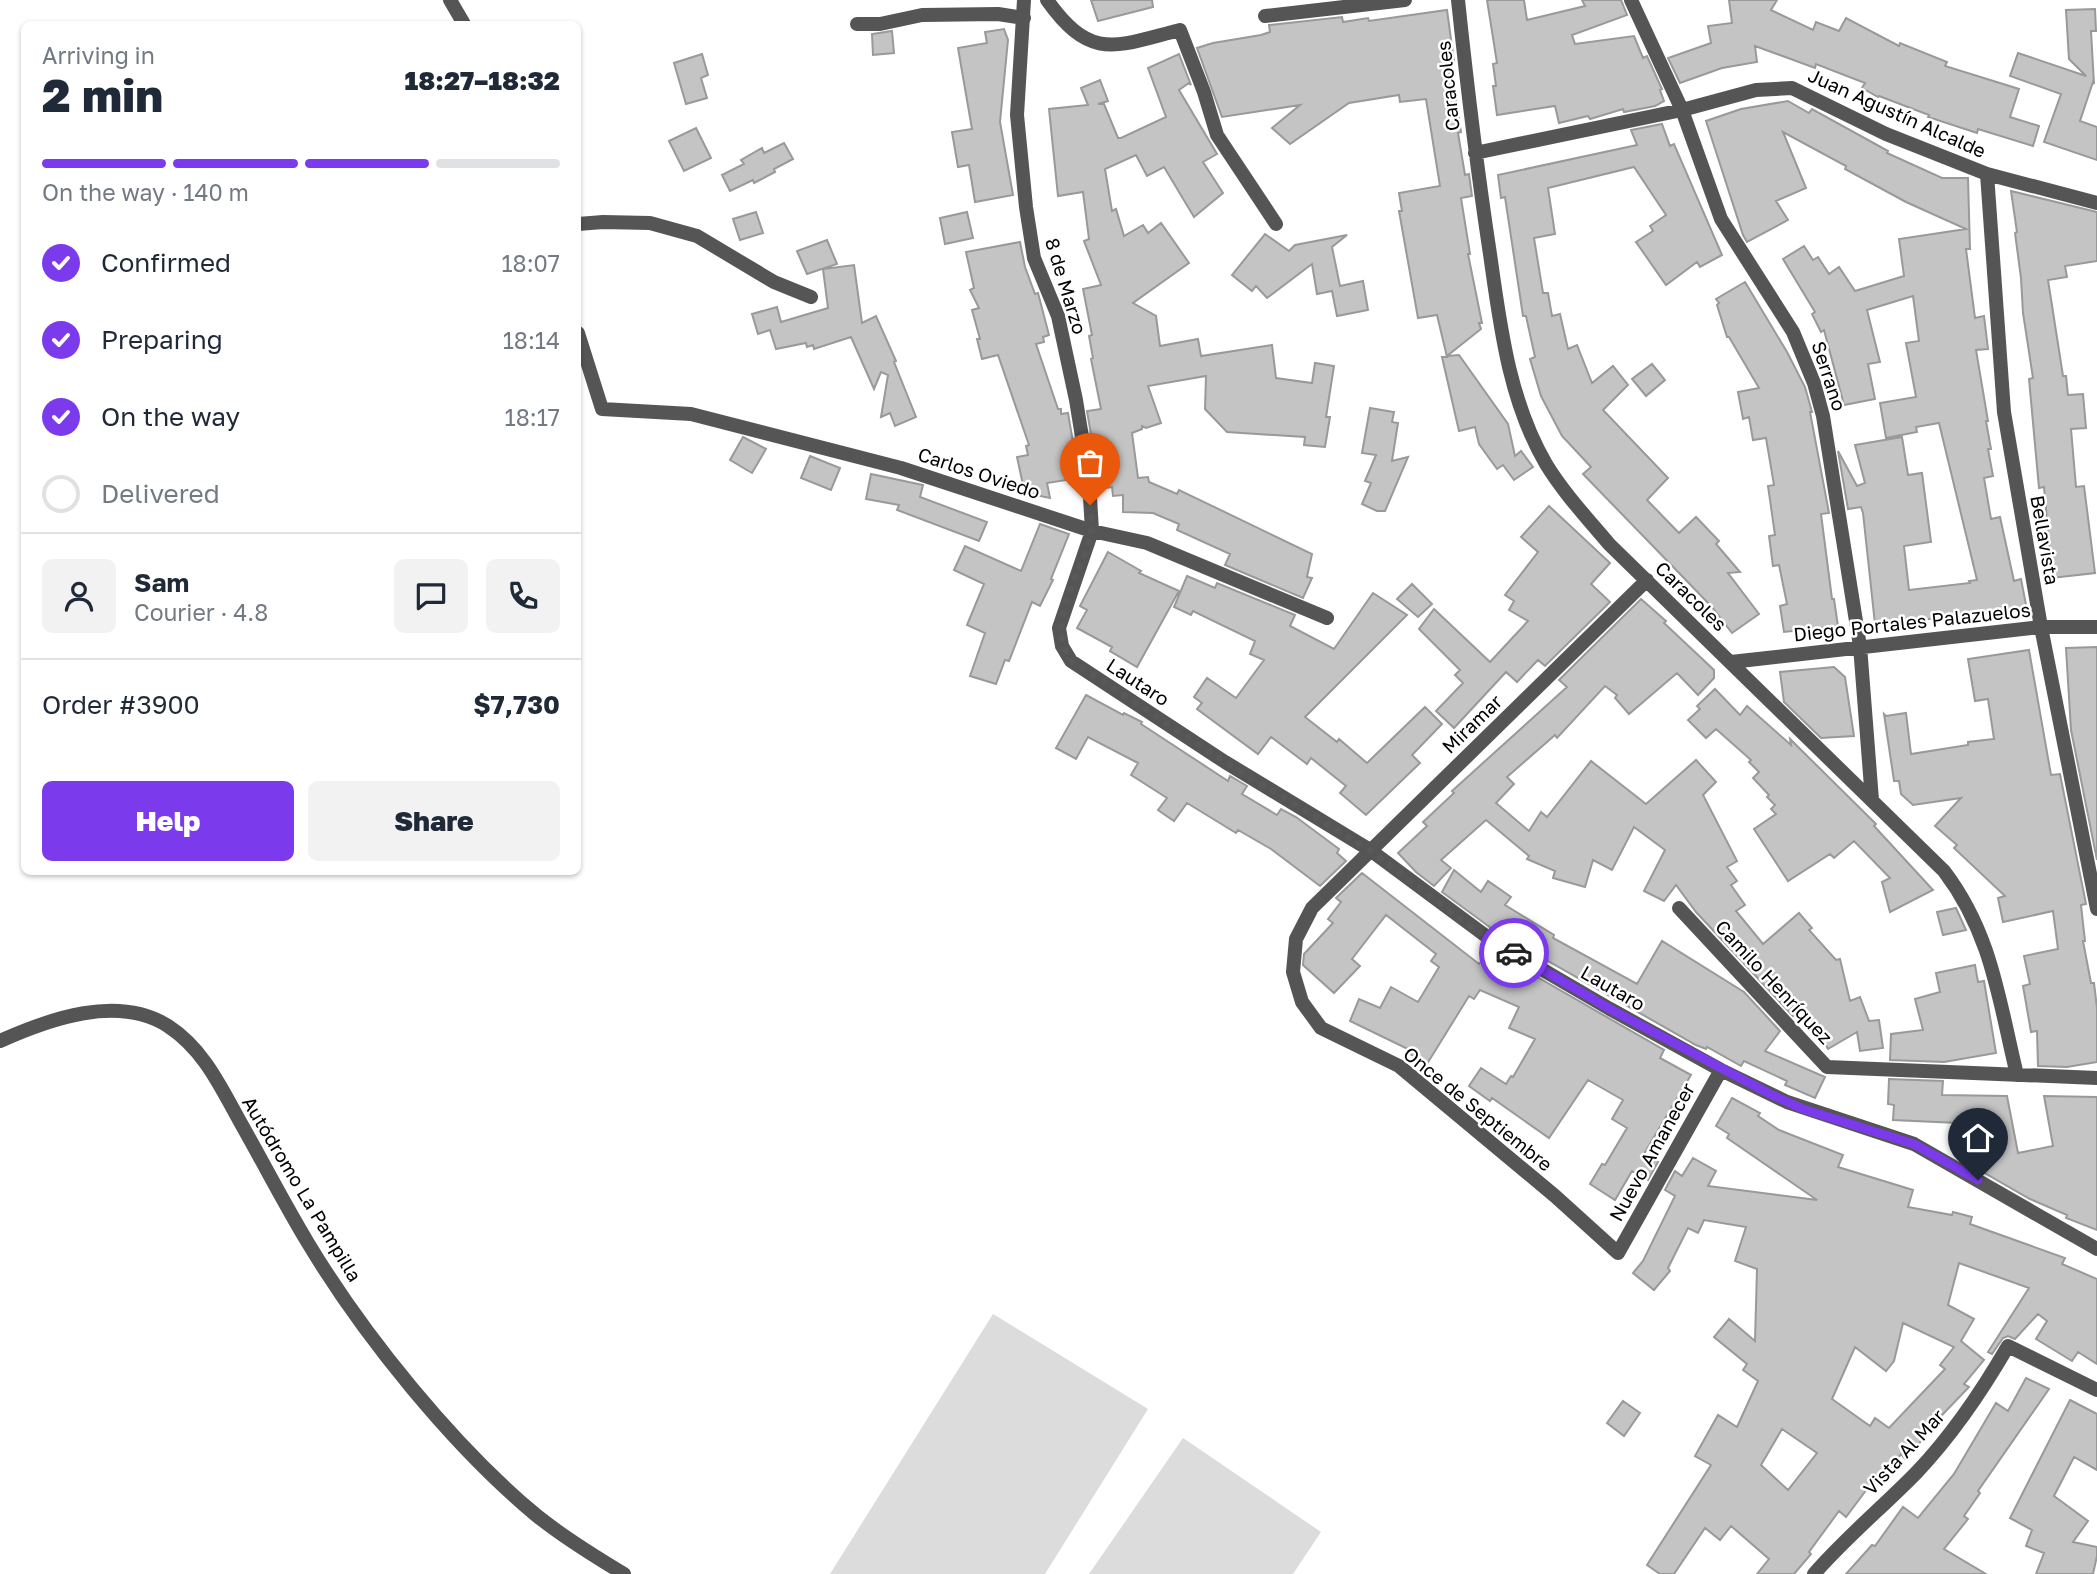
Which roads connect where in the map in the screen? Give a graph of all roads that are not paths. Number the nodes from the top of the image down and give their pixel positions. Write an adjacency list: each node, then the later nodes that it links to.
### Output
1 (450, 0): 9 (street)
2 (1024, 0): 8 (street, 8 de Marzo)
3 (1047, 0): 16 (street)
4 (1405, 0): 7 (street)
5 (1458, 0): 12 (street, Caracoles)
6 (1631, 0): 11 (street, Serrano)
7 (1265, 16)
8 (1024, 18): 10 (street); 19 (street, 8 de Marzo)
9 (462, 21)
10 (858, 24)
11 (1682, 110): 12 (street, Juan Agustín Alcalde); 13 (street, Juan Agustín Alcalde); 25 (street, Serrano)
12 (1475, 153): 20 (street, Caracoles)
13 (1987, 174): 14 (street, Juan Agustín Alcalde); 23 (street, Bellavista)
14 (2097, 203)
15 (581, 224): 17 (street)
16 (1276, 224)
17 (811, 297)
18 (581, 342): 19 (street, Carlos Oviedo)
19 (1092, 531): 21 (street, Carlos Oviedo); 22 (street, 8 de Marzo)
20 (1647, 580): 26 (street, Caracoles); 28 (street, Miramar)
21 (1327, 618)
22 (1061, 620): 28 (street, Lautaro)
23 (2041, 627): 24 (street, Diego Portales Palazuelos); 25 (street, Diego Portales Palazuelos); 31 (street, Bellavista)
24 (2097, 627)
25 (1860, 646): 26 (street, Diego Portales Palazuelos); 27 (street, Serrano)
26 (1731, 662): 27 (street, Caracoles)
27 (1872, 800): 34 (street, Caracoles)
28 (1370, 850): 29 (street, Miramar); 33 (street, Lautaro)
29 (1324, 895): 37 (street, Once de Septiembre)
30 (1679, 908): 34 (street, Camilo Henríquez)
31 (2097, 909)
32 (0, 1041): 39 (street, Autódromo La Pampilla)
33 (1721, 1070): 36 (street, Lautaro); 37 (street, Nuevo Amanecer)
34 (2017, 1075): 35 (street)
35 (2097, 1078)
36 (2097, 1249)
37 (1618, 1253)
38 (2097, 1390): 40 (street, Vista Al Mar)
39 (624, 1574)
40 (1814, 1574)

